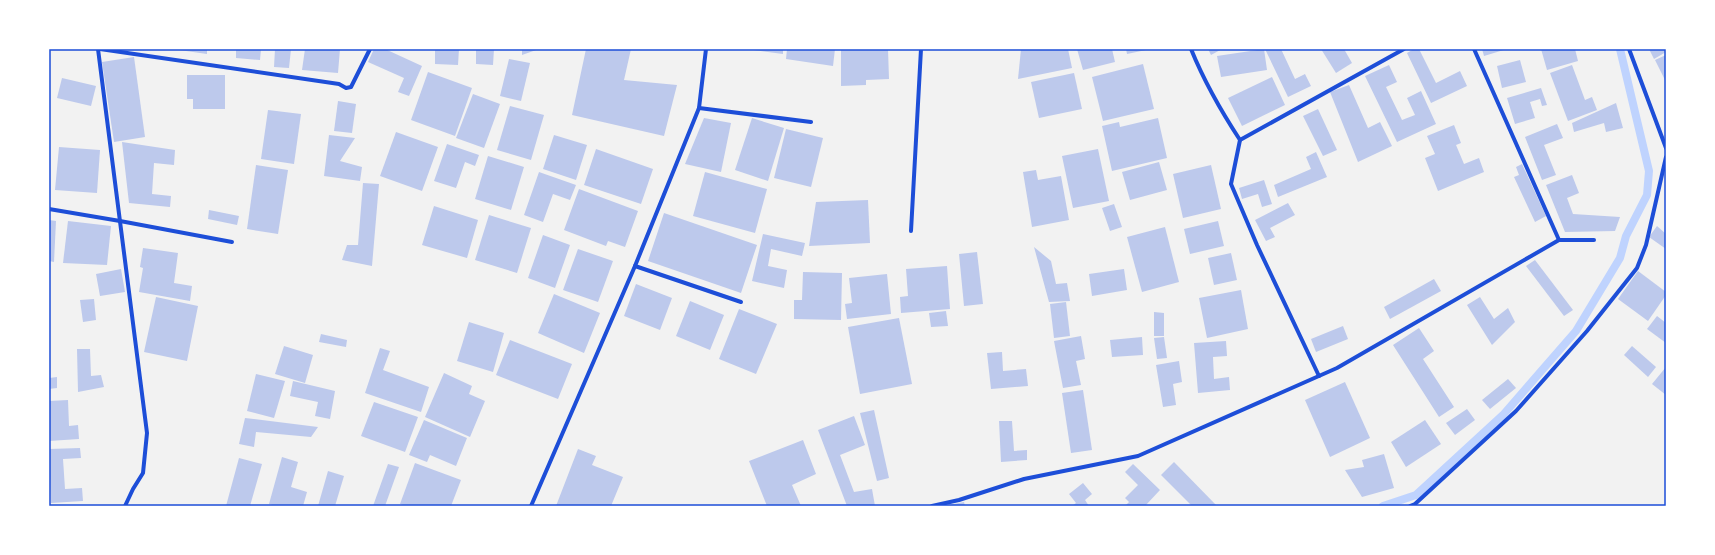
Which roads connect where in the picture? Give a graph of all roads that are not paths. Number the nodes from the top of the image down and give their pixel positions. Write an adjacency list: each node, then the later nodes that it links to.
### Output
1 (99, 49): 2 (street); 15 (street)
2 (370, 49)
3 (706, 49): 9 (street)
4 (921, 49): 16 (street)
5 (1191, 49): 11 (street)
6 (1404, 49): 11 (street)
7 (1474, 49): 17 (street)
8 (1629, 49): 12 (street)
9 (699, 108): 10 (street); 20 (street)
10 (811, 122)
11 (1240, 140): 22 (street)
12 (1666, 148)
13 (1666, 157): 26 (street)
14 (49, 210): 15 (street)
15 (120, 221): 19 (street); 23 (street)
16 (911, 231)
17 (1559, 240): 18 (street); 22 (street)
18 (1594, 240)
19 (232, 242)
20 (635, 266): 21 (street); 24 (street)
21 (741, 302)
22 (1319, 376): 25 (street)
23 (125, 506)
24 (531, 506)
25 (932, 506)
26 (1410, 506)

